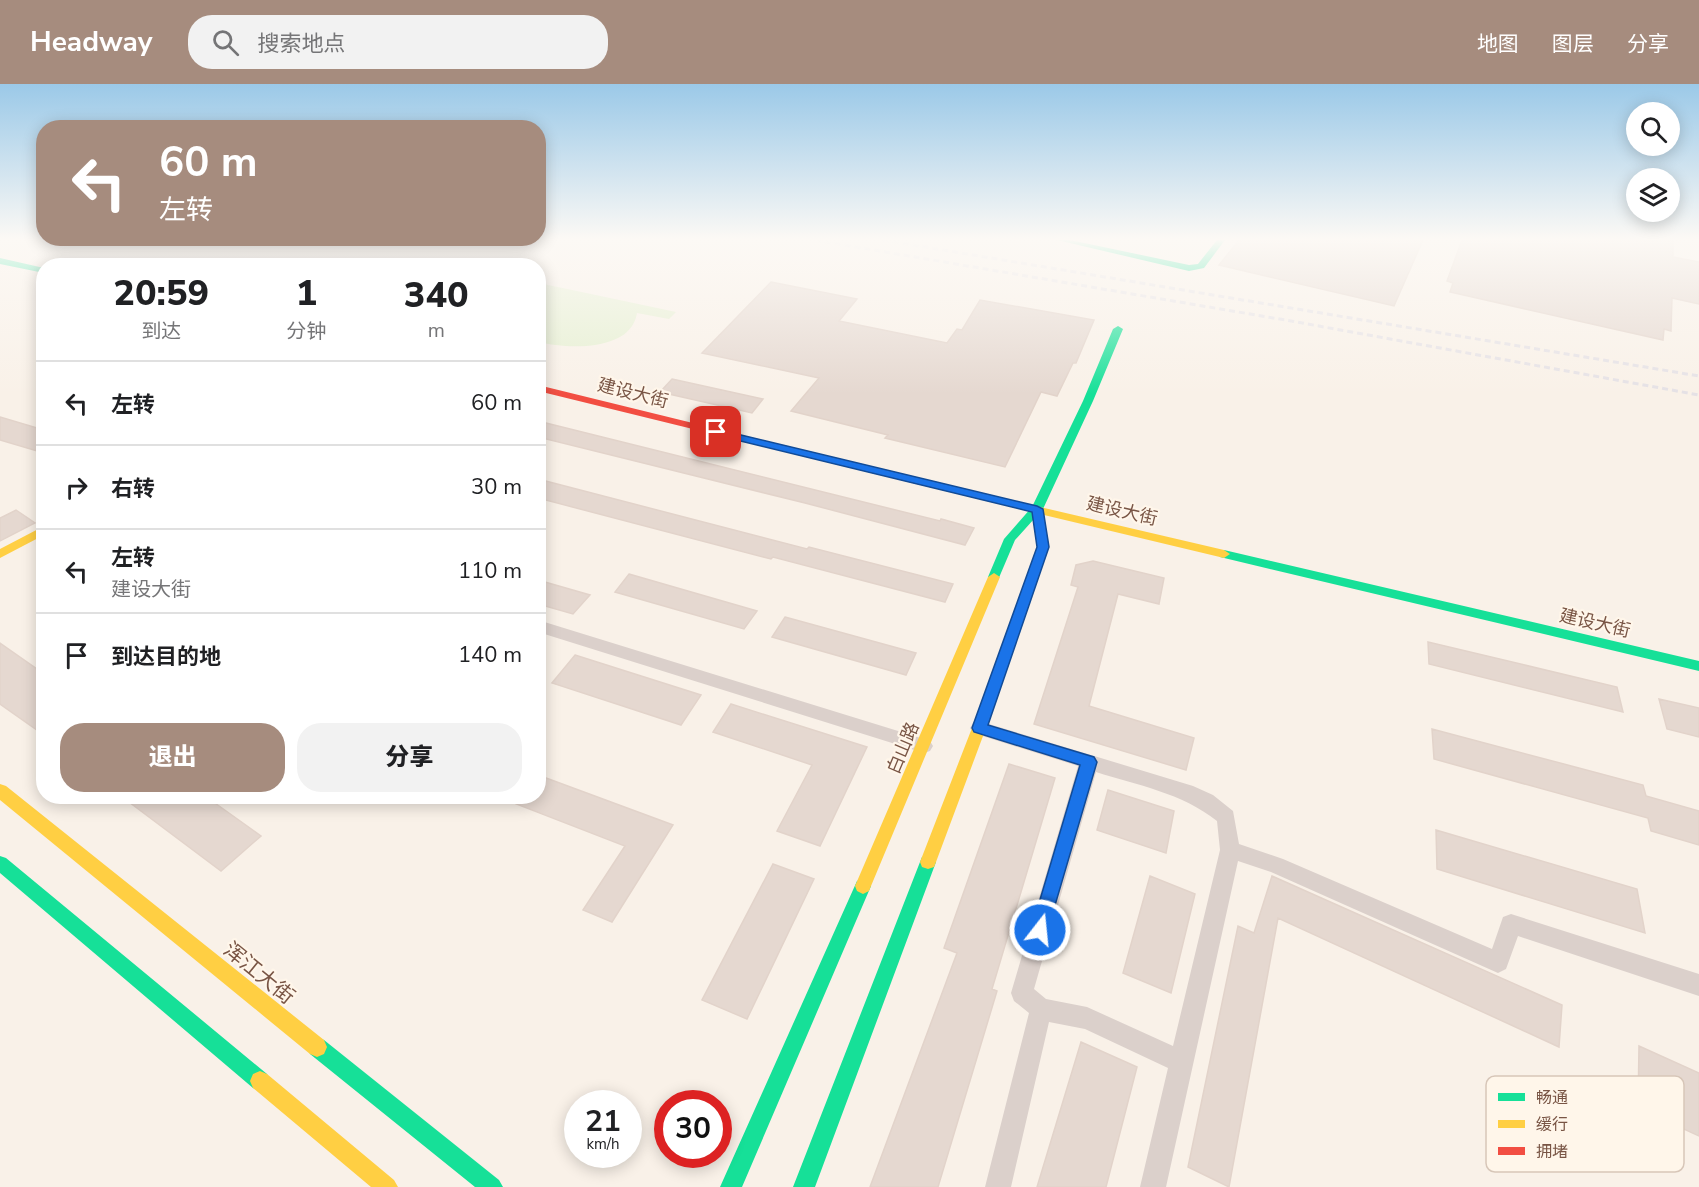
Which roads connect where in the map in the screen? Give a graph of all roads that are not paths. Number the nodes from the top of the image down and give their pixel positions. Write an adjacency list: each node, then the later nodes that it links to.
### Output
1 (1118, 329): 3 (main road, 白山路)
2 (546, 390): 3 (main road, 建设大街)
3 (1037, 509): 7 (main road, 建设大街); 8 (main road); 9 (main road, 白山路)
4 (36, 534): 5 (main road)
5 (0, 554)
6 (546, 628): 9 (street)
7 (1699, 666)
8 (979, 728): 10 (street); 20 (main road)
9 (924, 746): 19 (main road, 白山路)
10 (1089, 762): 12 (street); 15 (street)
11 (0, 791): 18 (main road, 浑江大街)
12 (1230, 850): 14 (street); 16 (street)
13 (0, 862): 17 (main road)
14 (1699, 984)
15 (1041, 1009): 16 (street); 21 (street)
16 (1181, 1062): 22 (street)
17 (387, 1187)
18 (492, 1187)
19 (731, 1187)
20 (804, 1187)
21 (998, 1187)
22 (1153, 1187)

